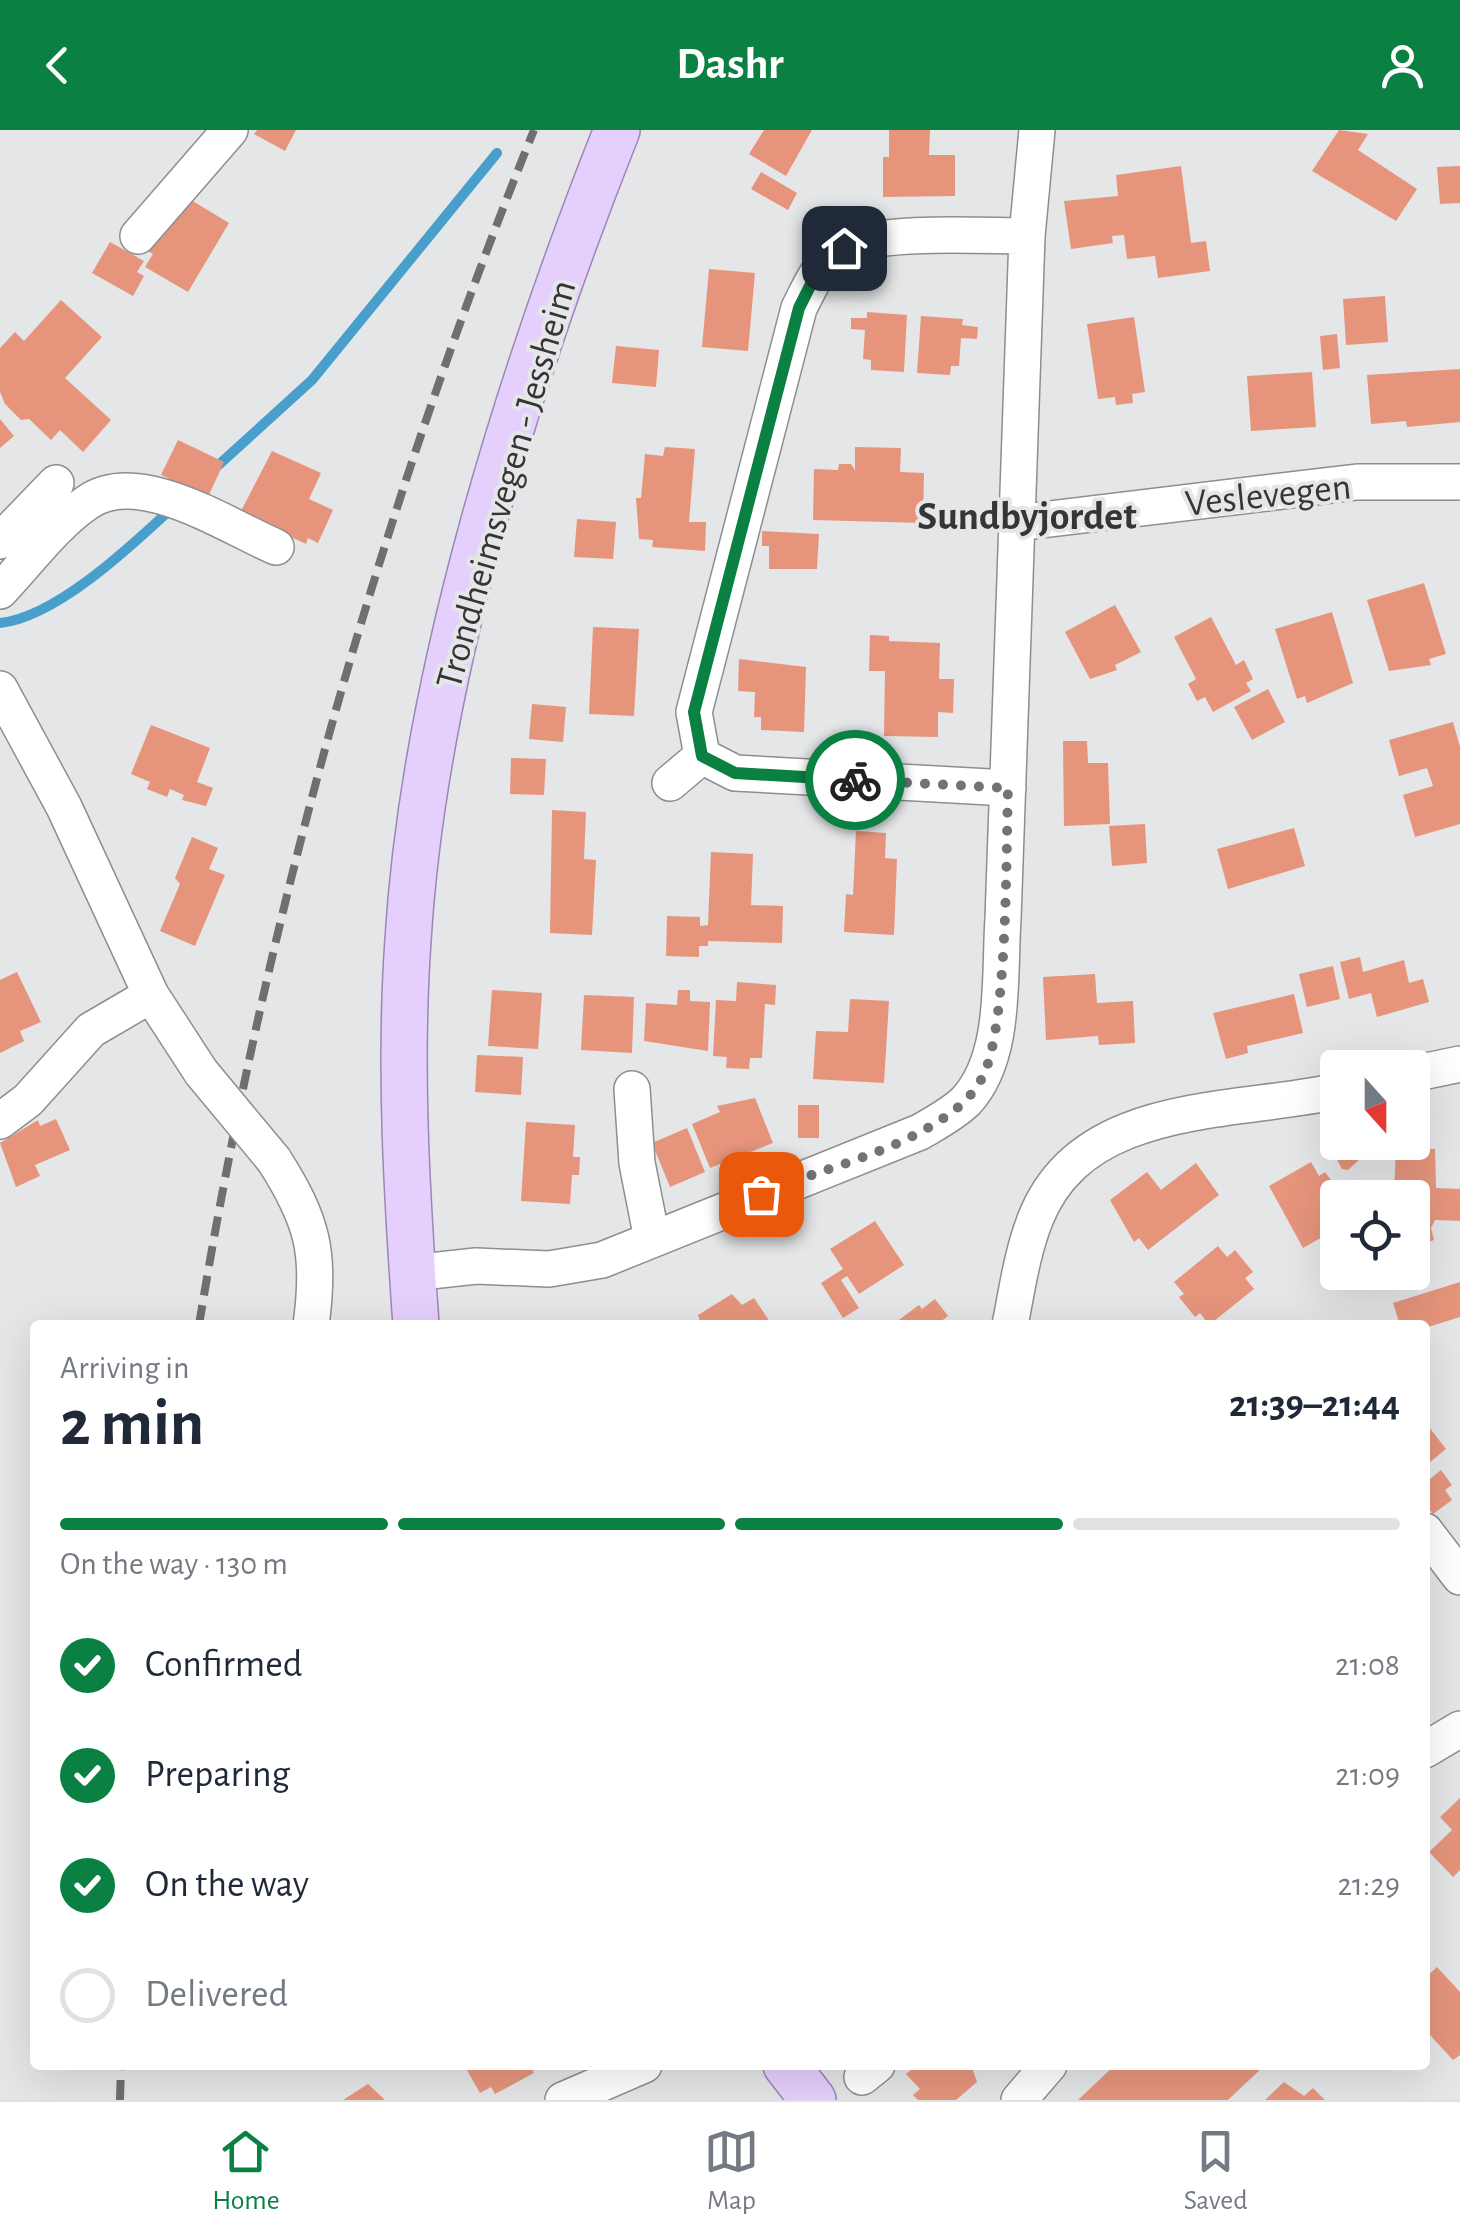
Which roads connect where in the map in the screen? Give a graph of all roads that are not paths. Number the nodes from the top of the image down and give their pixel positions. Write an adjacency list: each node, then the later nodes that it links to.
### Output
1 (230, 130): 4 (street)
2 (617, 130): 23 (main road, Trondheimsvegen - Jessheim)
3 (1037, 130): 5 (street)
4 (138, 236)
5 (1027, 236): 8 (street); 13 (street)
6 (1460, 482): 8 (street, Veslevegen)
7 (56, 483): 9 (street)
8 (1017, 523): 15 (street)
9 (0, 541)
10 (276, 548): 11 (street)
11 (0, 592)
12 (0, 689): 16 (street)
13 (702, 756): 14 (street); 15 (street)
14 (670, 783)
15 (1008, 788): 22 (street)
16 (151, 995): 21 (street); 24 (street, bridge)
17 (1460, 1064): 18 (street)
18 (1430, 1070)
19 (632, 1089): 22 (street)
20 (1320, 1094): 26 (street)
21 (0, 1121)
22 (652, 1239): 23 (street)
23 (412, 1273): 25 (main road, Trondheimsvegen - Jessheim)
24 (311, 1320)
25 (416, 1320)
26 (1011, 1320)
27 (1430, 1538): 28 (street)
28 (1460, 1577)
29 (1460, 1729): 30 (street)
30 (1430, 1747)
31 (632, 2070): 33 (street)
32 (790, 2070): 34 (main road)
33 (563, 2100)
34 (813, 2100)

